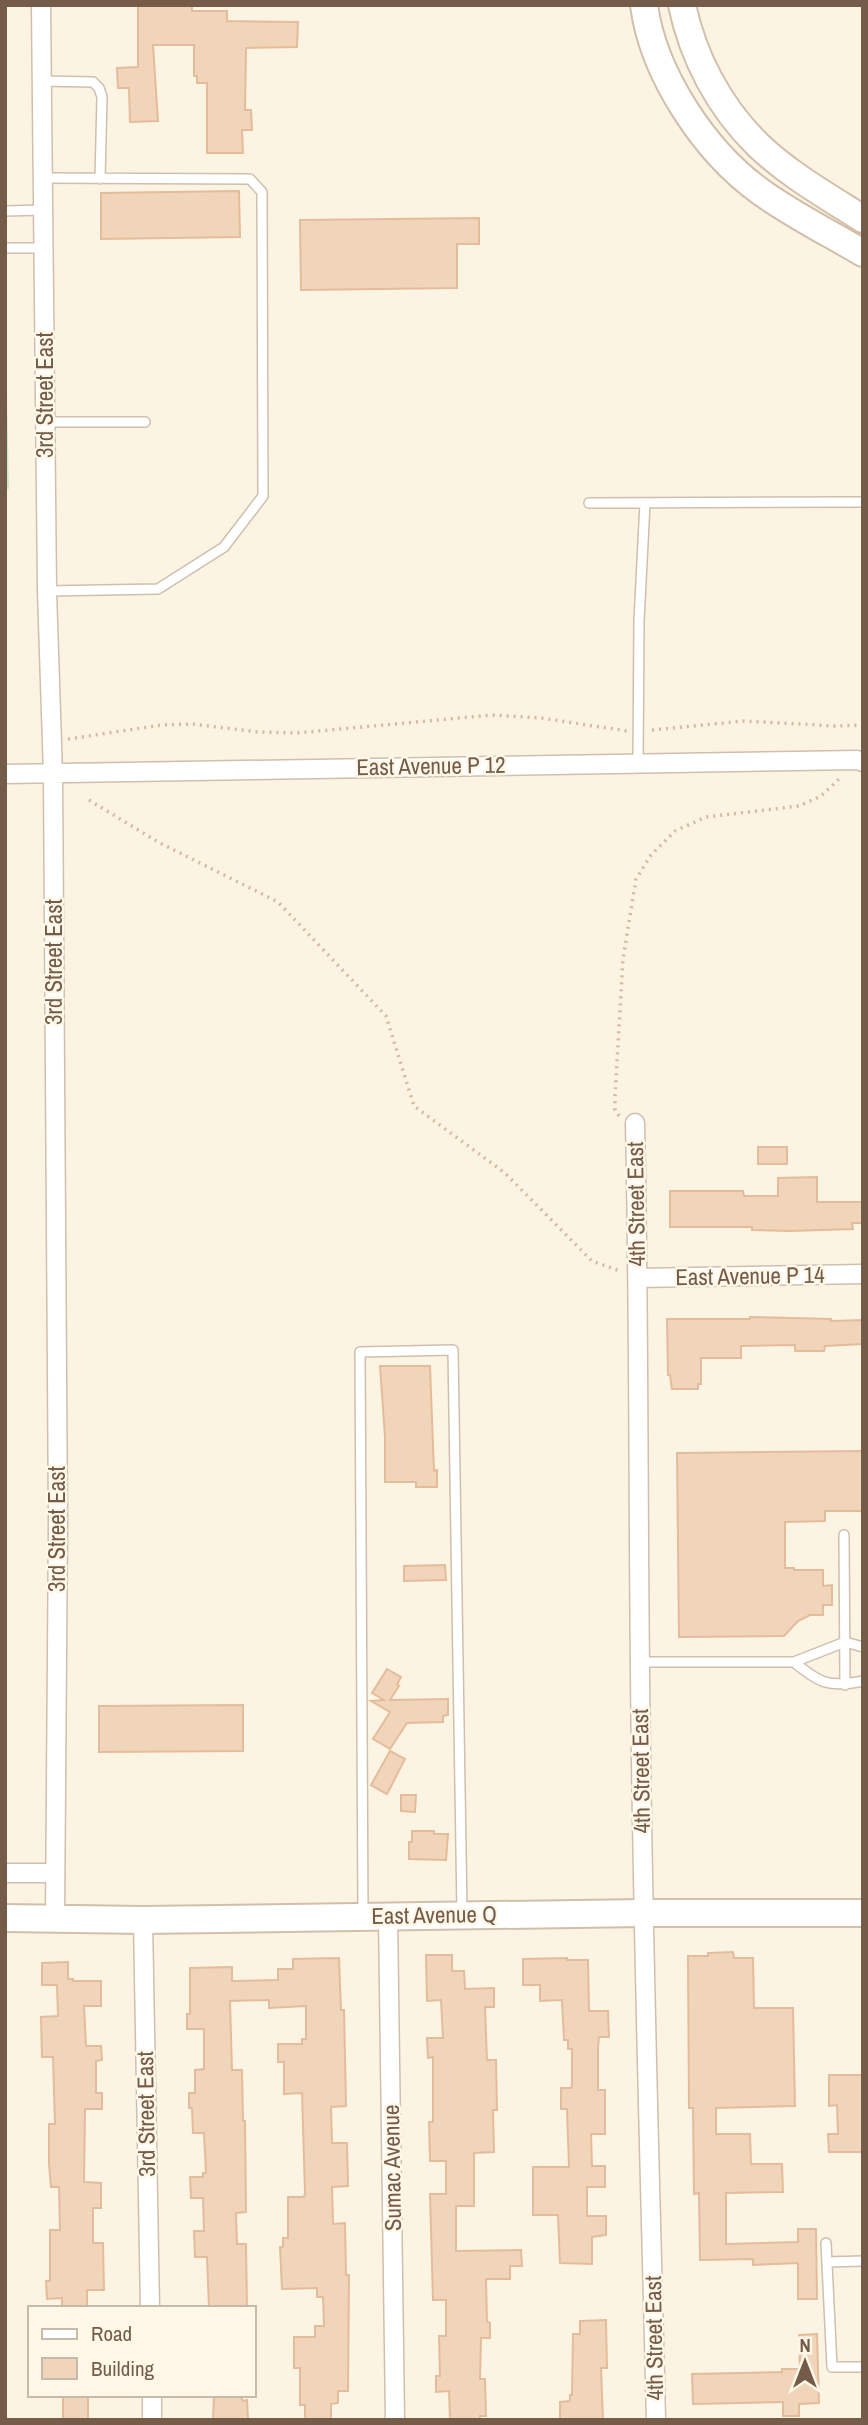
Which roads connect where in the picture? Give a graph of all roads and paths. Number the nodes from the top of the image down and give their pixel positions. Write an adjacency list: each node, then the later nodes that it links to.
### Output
1 (41, 5): 4 (street, 3rd Street East)
2 (644, 5): 12 (street)
3 (682, 5): 9 (street)
4 (42, 80): 5 (street, 3rd Street East); 6 (lane)
5 (43, 178): 6 (lane); 7 (street, 3rd Street East)
6 (100, 179): 18 (lane)
7 (43, 210): 8 (lane); 11 (street, 3rd Street East)
8 (5, 211)
9 (863, 219)
10 (5, 248): 11 (lane)
11 (43, 248): 13 (street, 3rd Street East)
12 (863, 253)
13 (45, 422): 14 (lane); 18 (street, 3rd Street East)
14 (145, 422)
15 (863, 502): 17 (lane)
16 (589, 503): 17 (lane)
17 (645, 503): 20 (lane)
18 (47, 591): 21 (street, 3rd Street East)
19 (863, 725): 20 (path)
20 (639, 732): 21 (path); 23 (lane)
21 (52, 741): 25 (street, 3rd Street East)
22 (861, 759): 23 (street, East Avenue P 12); 27 (path)
23 (638, 762): 25 (street, East Avenue P 12)
24 (5, 774): 25 (street, East Avenue P 12)
25 (53, 774): 37 (street, 3rd Street East)
26 (89, 800): 29 (path)
27 (635, 1123): 29 (street, 4th Street East)
28 (863, 1274): 29 (street, East Avenue P 14)
29 (638, 1278): 33 (street, 4th Street East)
30 (844, 1535): 31 (lane)
31 (845, 1642): 32 (lane); 34 (lane); 36 (lane)
32 (863, 1647)
33 (640, 1662): 34 (lane); 39 (street, 4th Street East)
34 (794, 1662): 36 (lane)
35 (863, 1681): 36 (lane)
36 (845, 1685)
37 (54, 1872): 38 (street); 44 (street, 3rd Street East)
38 (5, 1873)
39 (643, 1913): 40 (street, East Avenue Q); 41 (street, East Avenue Q); 54 (street, 4th Street East)
40 (863, 1913)
41 (462, 1915): 42 (street, East Avenue Q); 42 (lane)
42 (376, 1916): 45 (street, East Avenue Q); 53 (street, Sumac Avenue)
43 (5, 1918): 44 (street, East Avenue Q)
44 (55, 1918): 45 (street, East Avenue Q)
45 (143, 1920): 49 (street, 3rd Street East)
46 (826, 2243): 48 (lane)
47 (863, 2261): 48 (lane)
48 (827, 2262): 50 (lane)
49 (150, 2306)
50 (863, 2367)
51 (152, 2397): 52 (street)
52 (152, 2420)
53 (396, 2420)
54 (656, 2420)

